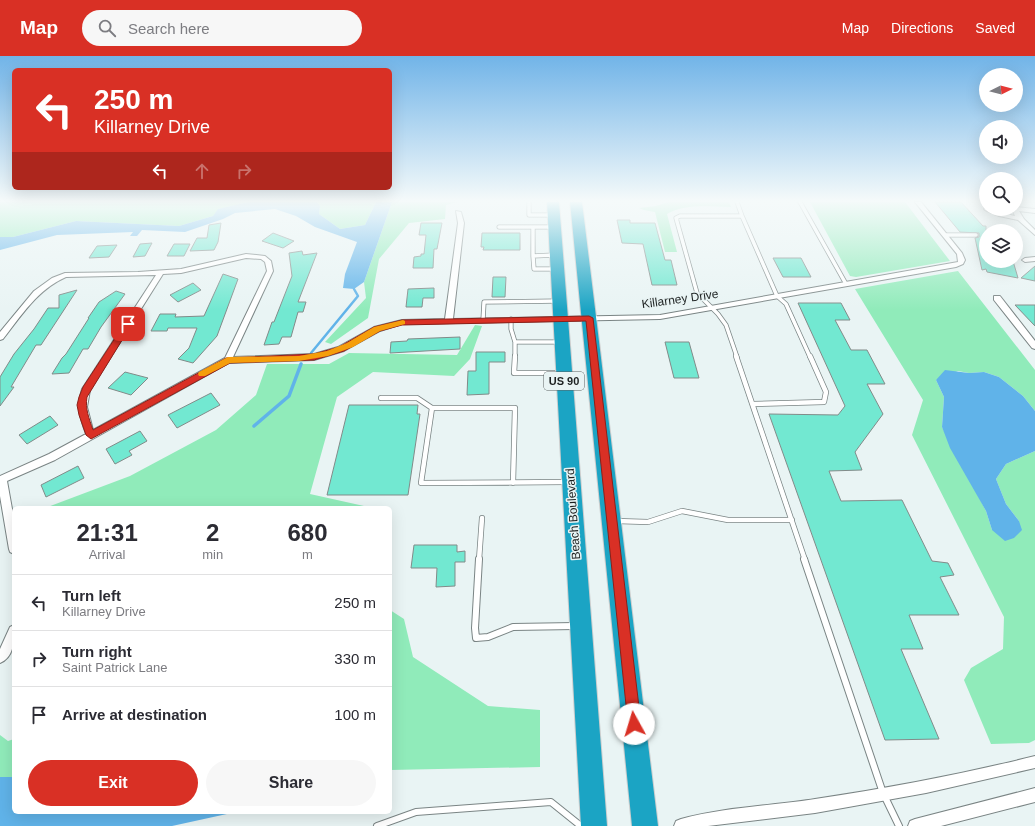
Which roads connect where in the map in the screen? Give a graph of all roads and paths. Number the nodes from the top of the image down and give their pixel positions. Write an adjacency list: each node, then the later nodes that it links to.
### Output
1 (459, 238): 22 (street)
2 (533, 238): 9 (lane)
3 (555, 238): 12 (highway, Beach Boulevard / US 90)
4 (580, 238): 20 (highway, US 90)
5 (682, 238): 18 (lane)
6 (752, 238): 15 (lane)
7 (820, 238): 14 (lane)
8 (947, 238): 14 (street, Killarney Drive)
9 (533, 256): 12 (lane); 12 (lane)
10 (1035, 259): 11 (street)
11 (1025, 260)
12 (556, 262): 17 (highway, Beach Boulevard / US 90)
13 (161, 272): 24 (street); 28 (street); 33 (street)
14 (846, 284): 15 (street, Killarney Drive)
15 (777, 296): 18 (street, Killarney Drive); 31 (lane)
16 (997, 298): 27 (street)
17 (559, 301): 19 (highway, Beach Boulevard / US 90); 23 (lane)
18 (710, 308): 20 (street, Killarney Drive); 31 (lane)
19 (560, 318): 20 (street, Killarney Drive); 21 (street, Killarney Drive); 26 (highway, Beach Boulevard / US 90)
20 (589, 318): 39 (highway, US 90)
21 (510, 319): 23 (street, Killarney Drive); 25 (lane)
22 (449, 320): 23 (street, Killarney Drive); 28 (street, Killarney Drive)
23 (483, 320)
24 (0, 337)
25 (515, 342): 26 (lane); 29 (lane)
26 (562, 342): 29 (highway, Beach Boulevard / US 90)
27 (1035, 346)
28 (228, 360): 33 (street, Killarney Drive)
29 (564, 373): 35 (highway, Beach Boulevard / US 90)
30 (381, 398): 32 (lane)
31 (753, 404): 38 (lane)
32 (432, 408): 36 (lane); 36 (lane)
33 (91, 435): 34 (street, Killarney Drive)
34 (1, 480): 40 (street)
35 (571, 482): 36 (lane); 41 (highway, Beach Boulevard / US 90)
36 (513, 483)
37 (482, 518): 41 (lane)
38 (792, 520): 39 (lane); 45 (lane)
39 (612, 521): 50 (highway, US 90)
40 (12, 538)
41 (580, 626): 49 (highway, Beach Boulevard / US 90)
42 (12, 635): 43 (street)
43 (0, 657)
44 (1035, 762): 45 (street)
45 (883, 793): 51 (street); 52 (lane)
46 (1035, 795): 53 (street)
47 (378, 826): 48 (lane)
48 (581, 826)
49 (594, 826)
50 (645, 826)
51 (681, 826)
52 (899, 826)
53 (915, 826)

